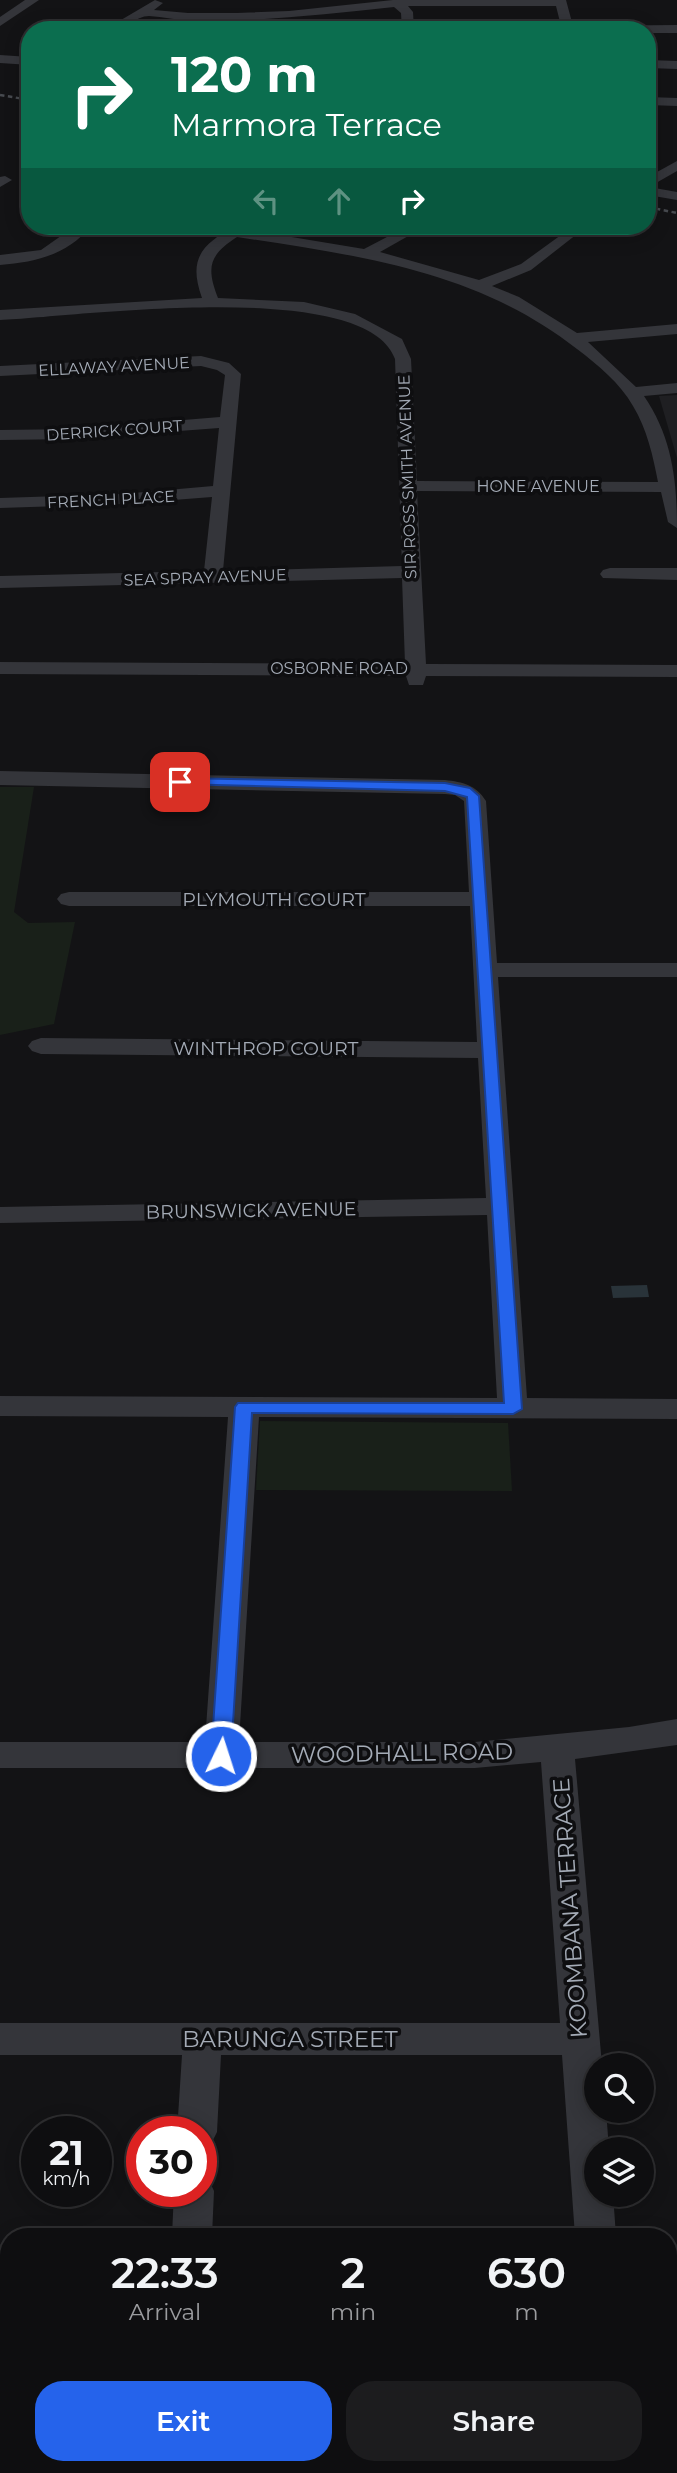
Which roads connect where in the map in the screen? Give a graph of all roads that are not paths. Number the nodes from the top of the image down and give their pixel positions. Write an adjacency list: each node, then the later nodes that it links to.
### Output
1 (33, 0): 6 (street)
2 (162, 0): 5 (street)
3 (561, 1): 4 (street); 9 (street)
4 (397, 3): 5 (street); 8 (street)
5 (142, 12): 7 (street)
6 (1, 21)
7 (128, 21)
8 (408, 21)
9 (566, 21)
10 (656, 29): 11 (street)
11 (677, 29)
12 (0, 59): 13 (street)
13 (21, 60)
14 (656, 64): 15 (street)
15 (677, 65)
16 (656, 102): 17 (street)
17 (677, 102)
18 (677, 164): 19 (street)
19 (656, 178)
20 (656, 192): 21 (street)
21 (677, 196)
22 (74, 235): 28 (street)
23 (232, 235): 30 (street)
24 (270, 235): 27 (street)
25 (402, 235): 27 (street)
26 (567, 235): 29 (street)
27 (365, 254): 29 (street)
28 (0, 260)
29 (483, 284): 33 (street)
30 (212, 303): 31 (street, SIR ROSS SMITH AVENUE); 39 (street, SIR ROSS SMITH AVENUE)
31 (0, 315)
32 (677, 329): 33 (street)
33 (575, 338): 36 (street)
34 (0, 372): 37 (street, ELLAWAY AVENUE)
35 (677, 388): 36 (street)
36 (632, 392): 40 (street)
37 (228, 422): 38 (street, DERRICK COURT); 41 (street, ELLAWAY AVENUE)
38 (0, 435)
39 (407, 486): 40 (street, HONE AVENUE); 44 (street, SIR ROSS SMITH AVENUE)
40 (668, 486): 43 (street)
41 (222, 491): 42 (street, FRENCH PLACE); 47 (street, ELLAWAY AVENUE)
42 (0, 503)
43 (677, 522)
44 (411, 572): 47 (street, SEA SPRAY AVENUE); 50 (street, SIR ROSS SMITH AVENUE)
45 (610, 574): 46 (street)
46 (677, 574)
47 (213, 575): 48 (street, SEA SPRAY AVENUE)
48 (0, 582)
49 (0, 668): 50 (street, OSBORNE ROAD)
50 (416, 675): 51 (street, OSBORNE ROAD); 52 (street, OSBORNE ROAD)
51 (675, 676)
52 (0, 682)
53 (0, 778): 55 (street)
54 (69, 899): 55 (street, PLYMOUTH COURT)
55 (480, 899): 56 (street)
56 (485, 970): 57 (street); 59 (street)
57 (677, 970)
58 (41, 1046): 59 (street, WINTHROP COURT)
59 (490, 1050): 60 (street)
60 (501, 1206): 61 (street, BRUNSWICK AVENUE); 64 (street)
61 (0, 1215)
62 (0, 1406): 63 (street)
63 (244, 1407): 64 (street); 69 (street)
64 (513, 1409): 65 (street)
65 (677, 1409)
66 (677, 1732): 67 (street, WOODHALL ROAD)
67 (557, 1747): 69 (street, WOODHALL ROAD); 72 (street, KOOMBANA TERRACE)
68 (0, 1755): 69 (street, WOODHALL ROAD)
69 (221, 1756)
70 (0, 2039): 71 (street, BARUNGA STREET)
71 (202, 2039): 72 (street, BARUNGA STREET); 73 (street)
72 (580, 2039): 76 (street, KOOMBANA TERRACE)
73 (198, 2116)
74 (193, 2207): 75 (street)
75 (192, 2228)
76 (595, 2228)

